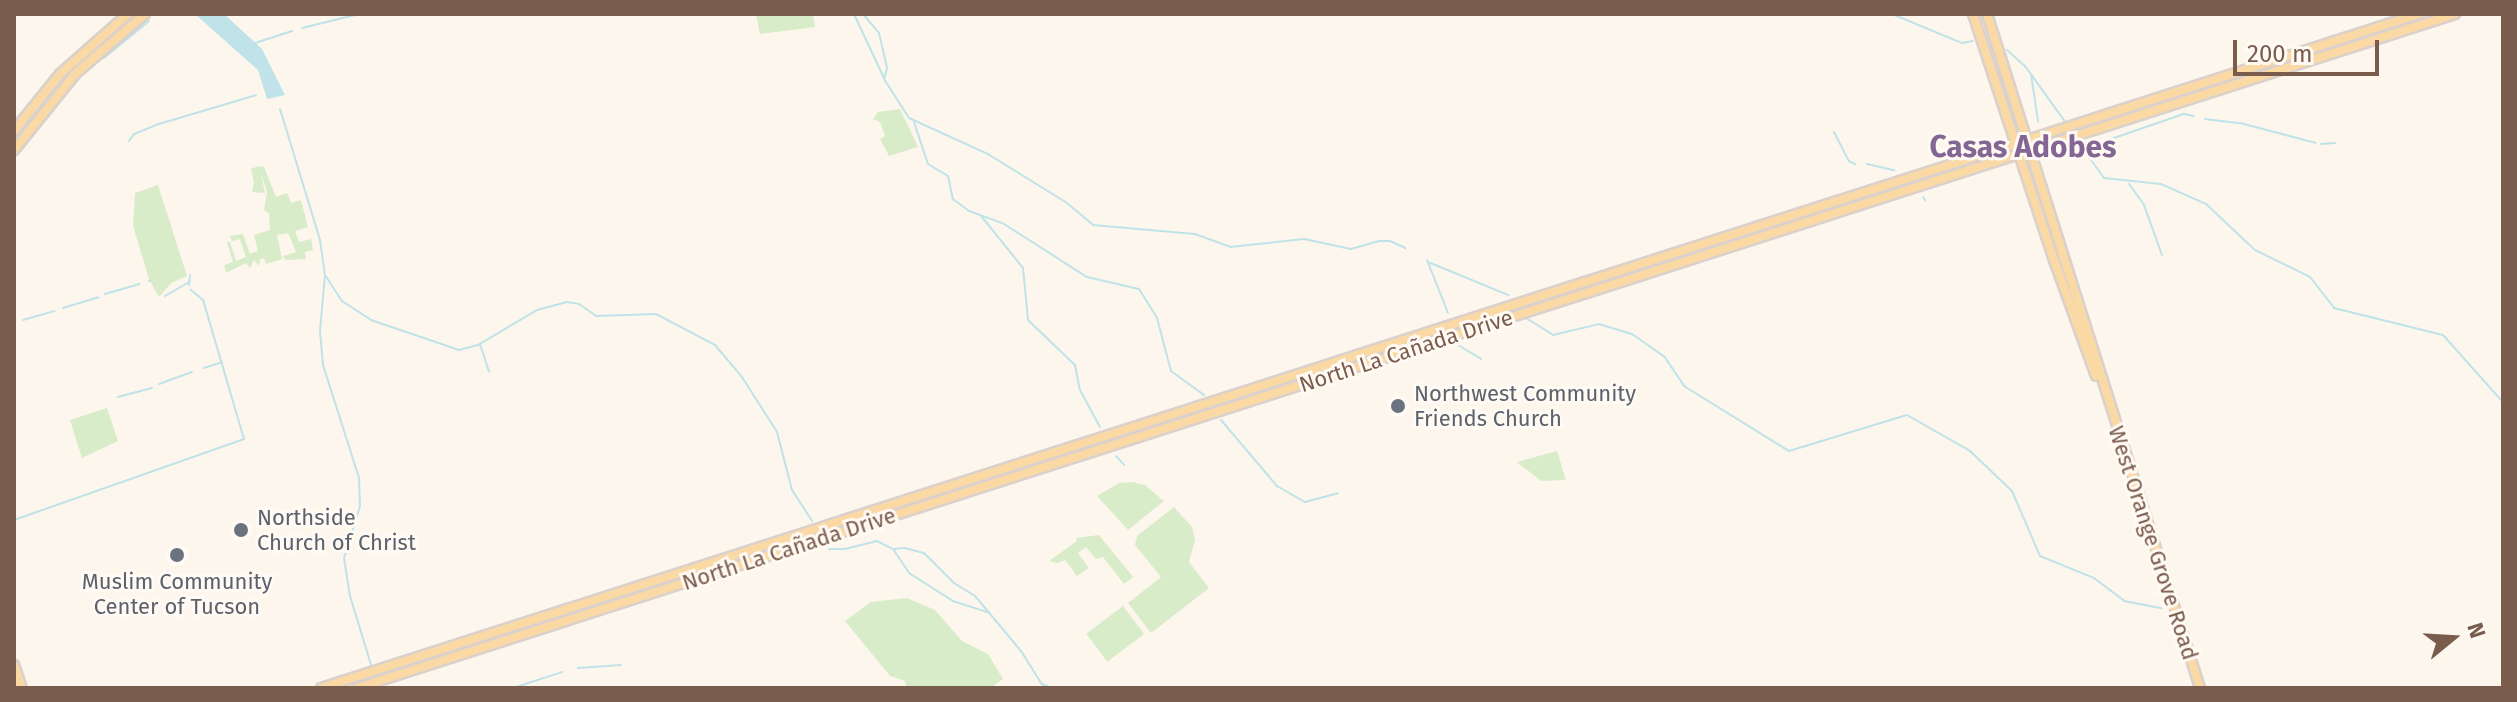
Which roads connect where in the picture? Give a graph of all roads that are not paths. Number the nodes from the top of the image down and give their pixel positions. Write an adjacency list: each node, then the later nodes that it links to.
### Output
1 (128, 14): 7 (main road)
2 (145, 14): 8 (main road)
3 (1973, 14): 11 (main road, West Orange Grove Road)
4 (1987, 14): 10 (main road, West Orange Grove Road)
5 (2419, 14): 10 (main road, North La Cañada Drive)
6 (2455, 14): 13 (main road, North La Cañada Drive)
7 (80, 55): 8 (main road); 9 (main road)
8 (87, 62): 12 (main road)
9 (14, 131)
10 (2028, 138): 11 (main road, North La Cañada Drive); 13 (main road, West Orange Grove Road)
11 (2015, 142): 14 (main road, West Orange Grove Road); 18 (main road, North La Cañada Drive)
12 (14, 150)
13 (2032, 151): 14 (main road, North La Cañada Drive); 15 (main road, West Orange Grove Road)
14 (2019, 156): 15 (main road, West Orange Grove Road); 19 (main road, North La Cañada Drive)
15 (2107, 398): 20 (main road, West Orange Grove Road)
16 (14, 665): 17 (main road)
17 (22, 688)
18 (321, 688)
19 (357, 688)
20 (2200, 688)

